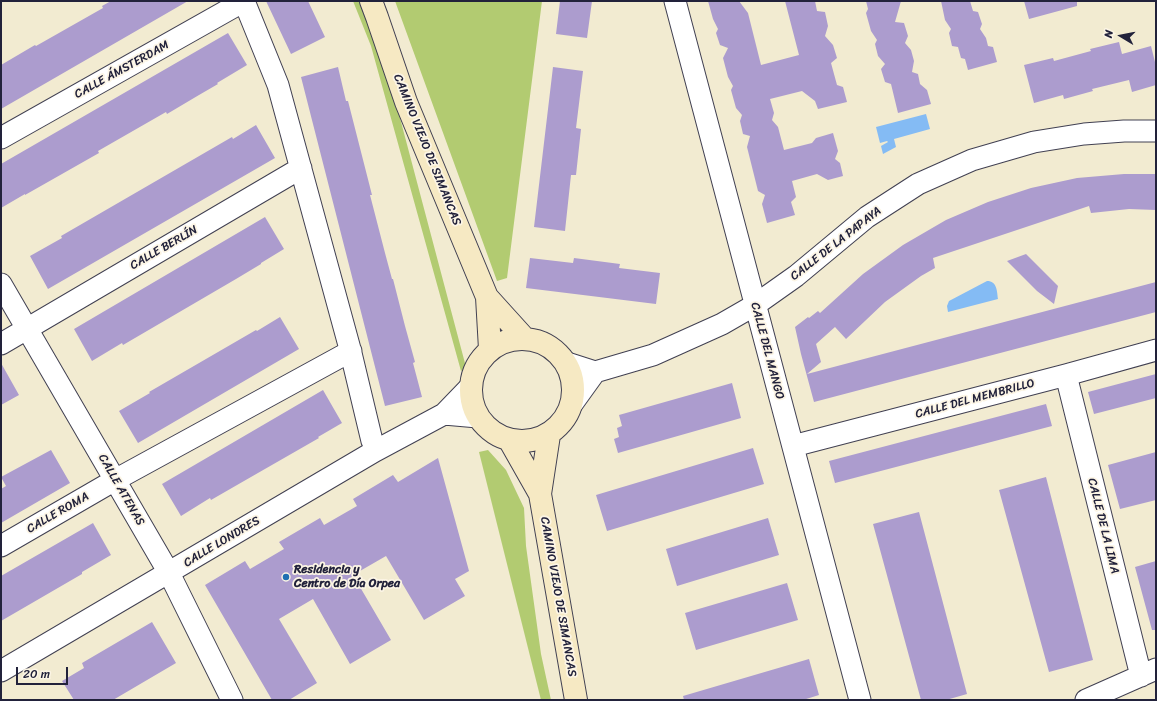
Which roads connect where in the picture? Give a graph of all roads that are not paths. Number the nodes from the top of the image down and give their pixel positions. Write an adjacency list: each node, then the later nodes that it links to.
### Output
1 (244, 1): 5 (street, CALLE ÁMSTERDAM); 6 (street, CALLE ÁMSTERDAM)
2 (371, 1): 8 (main road, CAMINO VIEJO DE SIMANCAS)
3 (675, 1): 9 (street, CALLE DEL MANGO)
4 (1156, 131): 9 (street, CALLE DE LA PAPAYA)
5 (1, 138)
6 (301, 168): 10 (street, CALLE BERLÍN); 15 (street)
7 (1, 284): 10 (street, CALLE ATENAS)
8 (487, 297): 11 (main road, CAMINO VIEJO DE SIMANCAS); 13 (main road, CAMINO VIEJO DE SIMANCAS)
9 (755, 305): 17 (street, CALLE DE LA PAPAYA); 26 (street, CALLE DEL MANGO)
10 (27, 328): 12 (street); 27 (street, CALLE ATENAS)
11 (525, 339): 13 (main road); 16 (main road)
12 (1, 344)
13 (490, 349): 19 (main road)
14 (1156, 350): 18 (street, CALLE DEL MEMBRILLO)
15 (351, 351): 25 (street); 27 (street)
16 (567, 363): 17 (street); 20 (main road)
17 (595, 372): 20 (street)
18 (1066, 375): 26 (street, CALLE DEL MEMBRILLO); 32 (street, CALLE DE LA LIMA)
19 (471, 386): 21 (street, CALLE LONDRES); 22 (main road)
20 (572, 404): 23 (main road)
21 (444, 414): 22 (street); 30 (street, CALLE LONDRES)
22 (478, 416): 24 (main road)
23 (550, 435): 24 (main road); 28 (main road, CAMINO VIEJO DE SIMANCAS)
24 (510, 440): 28 (main road, CAMINO VIEJO DE SIMANCAS)
25 (372, 441)
26 (793, 446): 35 (street, CALLE DEL MANGO)
27 (115, 480): 29 (street, CALLE ROMA); 30 (street, CALLE ATENAS)
28 (540, 494): 34 (main road, CAMINO VIEJO DE SIMANCAS)
29 (1, 546)
30 (169, 573): 31 (street, CALLE LONDRES); 33 (street, CALLE ATENAS)
31 (1, 671)
32 (1149, 673): 36 (street)
33 (232, 700)
34 (576, 700)
35 (860, 700)
36 (1086, 700)

